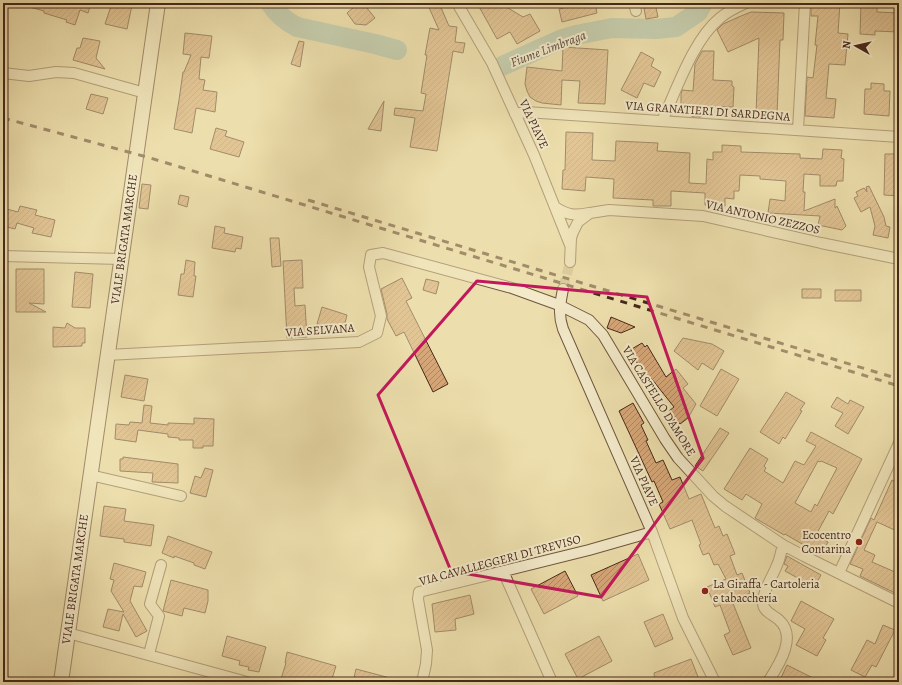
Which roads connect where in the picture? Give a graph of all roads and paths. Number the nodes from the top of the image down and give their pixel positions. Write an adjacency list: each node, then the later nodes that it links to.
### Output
1 (158, 3): 6 (street, VIALE BRIGATA MARCHE)
2 (457, 3): 7 (street, VIA PIAVE)
3 (746, 3): 8 (street)
4 (805, 3): 9 (street)
5 (3, 73): 6 (street)
6 (145, 93): 15 (street, VIALE BRIGATA MARCHE)
7 (515, 114): 8 (street, VIA GRANATIERI DI SARDEGNA); 11 (street, VIA PIAVE)
8 (662, 121): 9 (street, VIA GRANATIERI DI SARDEGNA)
9 (798, 130): 10 (street, VIA GRANATIERI DI SARDEGNA)
10 (899, 137)
11 (555, 208): 12 (street, VIA ANTONIO ZEZZOS); 13 (street, VIA PIAVE)
12 (590, 213): 13 (street); 16 (street, VIA ANTONIO ZEZZOS)
13 (571, 246): 17 (street, VIA PIAVE)
14 (3, 256): 15 (street)
15 (121, 259): 20 (street, VIALE BRIGATA MARCHE)
16 (899, 259)
17 (570, 262)
18 (563, 289): 19 (street, VIA PIAVE)
19 (559, 305): 20 (street, VIA SELVANA); 24 (street, VIA PIAVE); 25 (street, VIA CASTELLO D'AMORE)
20 (107, 355): 22 (street, VIALE BRIGATA MARCHE)
21 (899, 443): 28 (street)
22 (90, 475): 23 (street); 30 (street, VIALE BRIGATA MARCHE)
23 (181, 496)
24 (652, 532): 27 (street, VIA CAVALLEGGERI DI TREVISO); 36 (street, VIA PIAVE)
25 (784, 544): 28 (street, VIA CASTELLO D'AMORE); 37 (street)
26 (161, 565): 31 (street)
27 (503, 571): 34 (street, VIA CAVALLEGGERI DI TREVISO); 35 (street)
28 (839, 573): 29 (street, VIA CASTELLO D'AMORE)
29 (899, 603)
30 (68, 633): 31 (street); 32 (street, VIALE BRIGATA MARCHE)
31 (149, 654): 33 (street)
32 (61, 682)
33 (247, 682)
34 (422, 682)
35 (552, 682)
36 (715, 682)
37 (768, 682)

